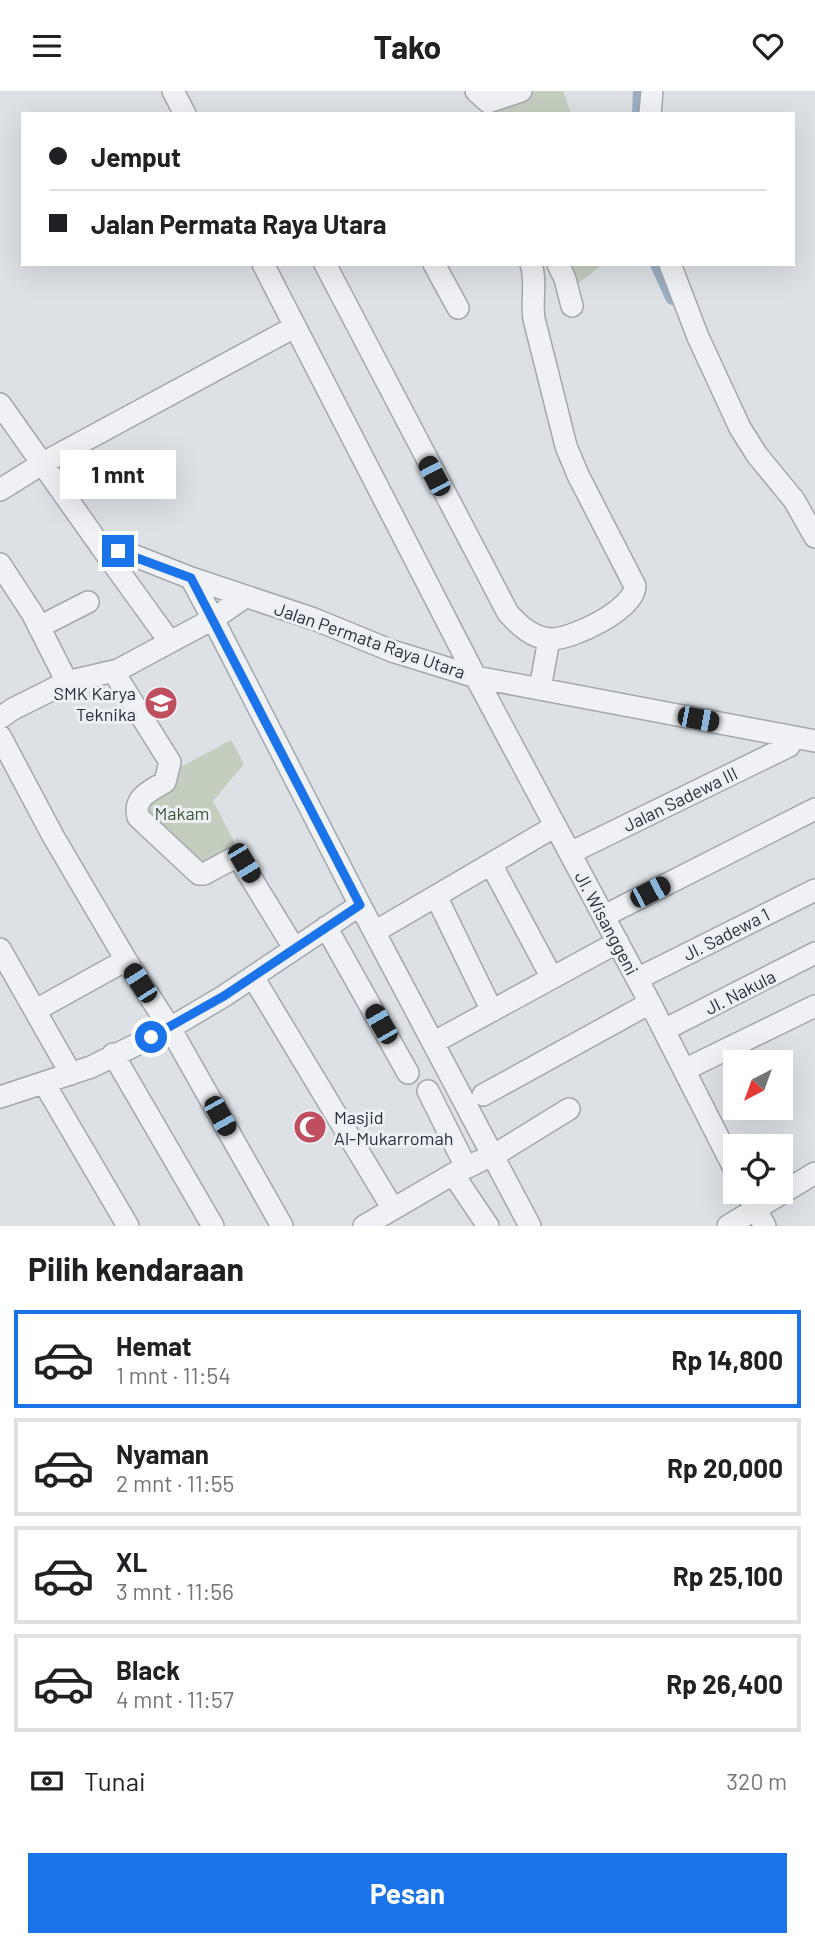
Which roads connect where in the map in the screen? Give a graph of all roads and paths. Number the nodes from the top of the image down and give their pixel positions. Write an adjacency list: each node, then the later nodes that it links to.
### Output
1 (173, 91): 5 (street)
2 (521, 91): 4 (street)
3 (652, 91): 6 (street)
4 (483, 102)
5 (184, 112)
6 (650, 112)
7 (264, 266): 29 (street, Jl. Wisanggeni)
8 (326, 266): 28 (street)
9 (435, 266): 14 (street)
10 (531, 266): 28 (street)
11 (559, 266): 13 (street)
12 (671, 266): 19 (street)
13 (572, 306)
14 (458, 308)
15 (289, 330): 17 (street)
16 (0, 404): 17 (street)
17 (43, 463): 18 (street); 20 (street)
18 (0, 490)
19 (815, 537)
20 (97, 541): 22 (street, Jalan Permata Raya Utara); 27 (street)
21 (0, 564): 26 (street)
22 (191, 578): 23 (street, Jalan Permata Raya Utara); 25 (street)
23 (245, 597): 25 (street); 29 (street, Jalan Permata Raya Utara)
24 (88, 602): 26 (street)
25 (213, 619): 27 (street); 43 (street)
26 (39, 627): 31 (street)
27 (170, 642): 30 (street)
28 (548, 649): 32 (street)
29 (471, 668): 32 (street, Jalan Permata Raya Utara); 39 (street, Jl. Wisanggeni)
30 (113, 671): 31 (street); 48 (street)
31 (66, 682): 33 (street)
32 (541, 685): 35 (street, Jalan Permata Raya Utara)
33 (0, 718)
34 (0, 736): 51 (street)
35 (815, 741)
36 (789, 746): 39 (street, Jalan Sadewa III)
37 (815, 809): 44 (street)
38 (547, 831): 40 (street)
39 (570, 853): 44 (street, Jl. Wisanggeni)
40 (491, 864): 42 (street); 53 (street)
41 (815, 890): 54 (street, Jl. Sadewa 1)
42 (436, 896): 46 (street); 58 (street)
43 (360, 905): 45 (street); 72 (street)
44 (604, 916): 47 (street, Jl. Wisanggeni)
45 (326, 927): 48 (street); 64 (street)
46 (383, 927)
47 (618, 942): 53 (street); 54 (street, Jl. Wisanggeni)
48 (294, 948): 52 (street)
49 (0, 949): 57 (street)
50 (815, 953): 60 (street, Jl. Nakula)
51 (126, 960): 57 (street); 59 (street)
52 (253, 977): 59 (street); 75 (street)
53 (552, 978): 58 (street)
54 (638, 979): 55 (street, Jl. Wisanggeni)
55 (650, 1003): 60 (street, Jl. Wisanggeni); 68 (street)
56 (815, 1006): 63 (street)
57 (36, 1010): 65 (street)
58 (492, 1011): 61 (street)
59 (170, 1028): 62 (street); 79 (street)
60 (664, 1030): 63 (street, Jl. Wisanggeni)
61 (440, 1039)
62 (113, 1054): 65 (street); 78 (street)
63 (684, 1070): 71 (street, Jl. Wisanggeni)
64 (408, 1073)
65 (71, 1074): 66 (street)
66 (44, 1083): 69 (street); 77 (street)
67 (428, 1091): 73 (street)
68 (483, 1095)
69 (0, 1097)
70 (569, 1109): 72 (street)
71 (723, 1147)
72 (493, 1154): 73 (street); 82 (street)
73 (460, 1171): 75 (street); 81 (street)
74 (815, 1173): 76 (street)
75 (393, 1209): 80 (street)
76 (755, 1209): 83 (street)
77 (128, 1226)
78 (213, 1226)
79 (282, 1226)
80 (364, 1226)
81 (488, 1226)
82 (530, 1226)
83 (728, 1226)

